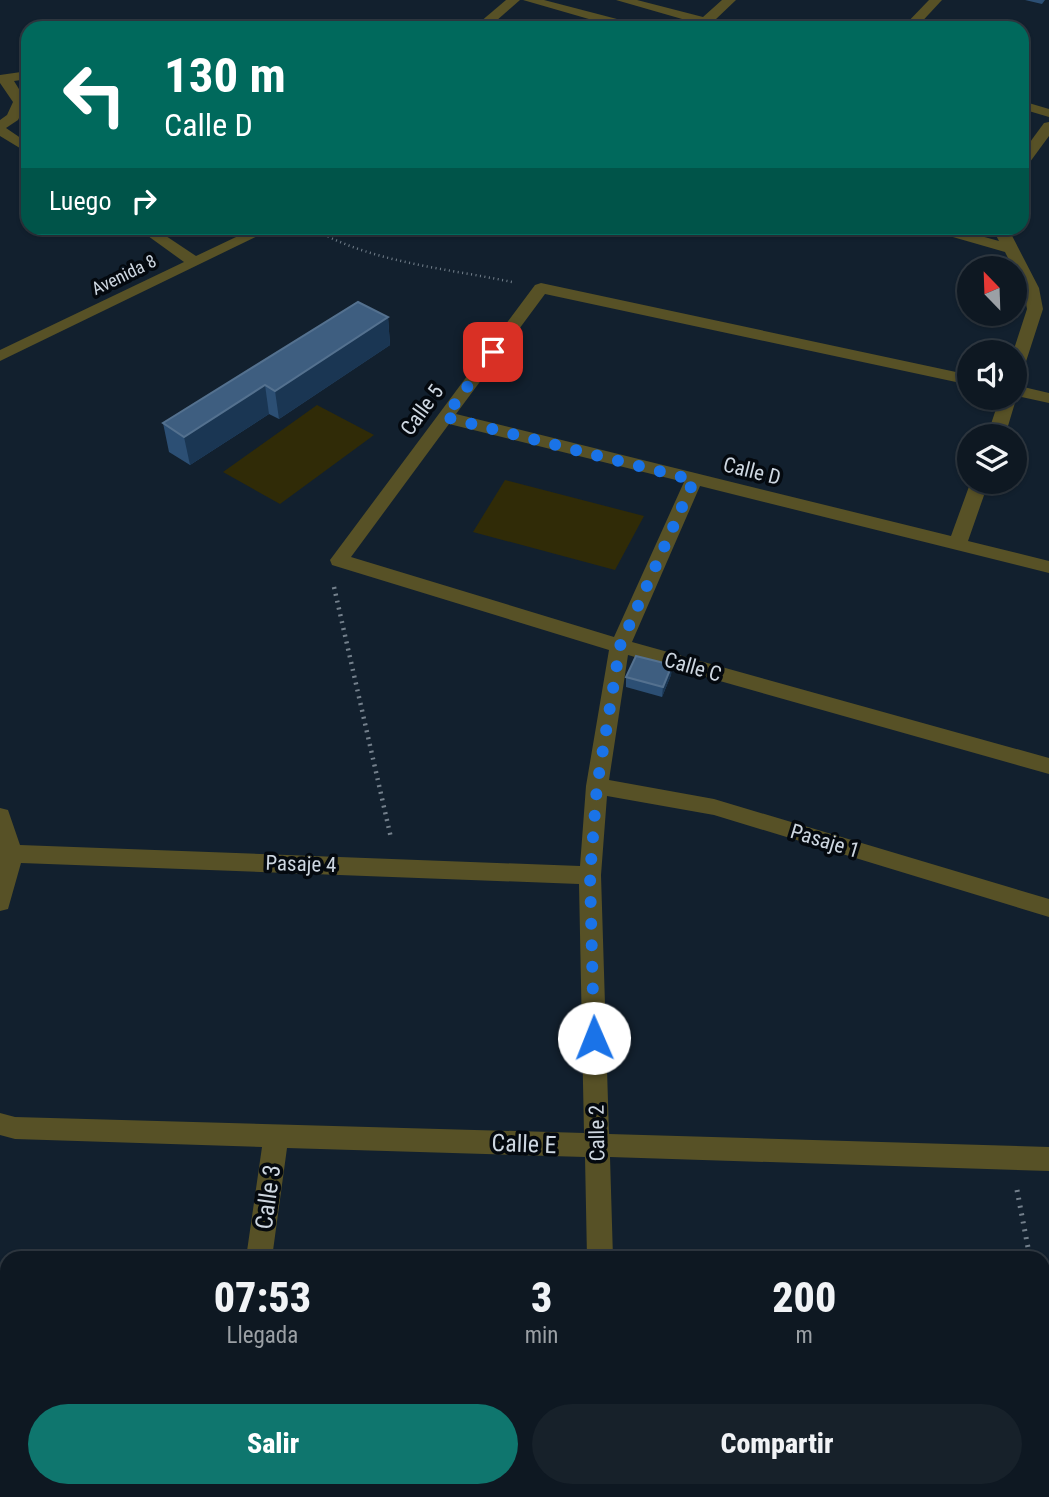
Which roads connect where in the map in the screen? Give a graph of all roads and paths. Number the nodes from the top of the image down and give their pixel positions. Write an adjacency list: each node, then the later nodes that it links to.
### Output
1 (514, 0): 6 (street)
2 (529, 0): 7 (street)
3 (622, 0): 8 (street)
4 (730, 0): 9 (street)
5 (936, 0): 10 (street)
6 (488, 21)
7 (608, 21)
8 (689, 21)
9 (706, 21)
10 (916, 21)
11 (21, 76): 12 (street)
12 (2, 79): 15 (street)
13 (1029, 107): 14 (street)
14 (1049, 113)
15 (0, 128): 18 (street)
16 (1029, 132): 17 (street)
17 (1047, 133): 19 (street)
18 (21, 144)
19 (1029, 155)
20 (154, 235): 26 (street)
21 (251, 235): 26 (street, Avenida 8)
22 (322, 235): 27 (path)
23 (962, 235): 25 (street)
24 (1004, 235): 25 (street)
25 (1011, 249): 28 (street)
26 (195, 262): 29 (street, Avenida 8)
27 (541, 288): 30 (street); 33 (street, Calle 5)
28 (1025, 340)
29 (0, 356)
30 (957, 377)
31 (1027, 393): 32 (street)
32 (1049, 398)
33 (445, 417): 34 (street, Calle D); 37 (street, Calle 5)
34 (694, 480): 36 (street, Calle D); 39 (street, Calle 2)
35 (975, 494): 36 (street)
36 (957, 545): 38 (street, Calle D)
37 (339, 560): 39 (street, Calle C); 44 (path)
38 (1049, 568)
39 (620, 646): 40 (street, Calle C); 41 (street, Calle 2)
40 (1049, 766)
41 (597, 786): 45 (street, Calle 2); 47 (street, Pasaje 1)
42 (0, 816): 43 (street)
43 (12, 854): 44 (street, Pasaje 4); 46 (street)
44 (398, 867): 45 (street, Pasaje 4)
45 (590, 875): 50 (street, Calle 2)
46 (0, 902)
47 (1049, 908)
48 (0, 1124): 49 (street, Calle E)
49 (276, 1137): 50 (street, Calle E); 53 (street, Calle 3)
50 (597, 1146): 51 (street, Calle E); 54 (street, Calle 2)
51 (1011, 1158): 52 (street, Calle E); 55 (path)
52 (1049, 1159)
53 (260, 1251)
54 (600, 1251)
55 (1029, 1251)

